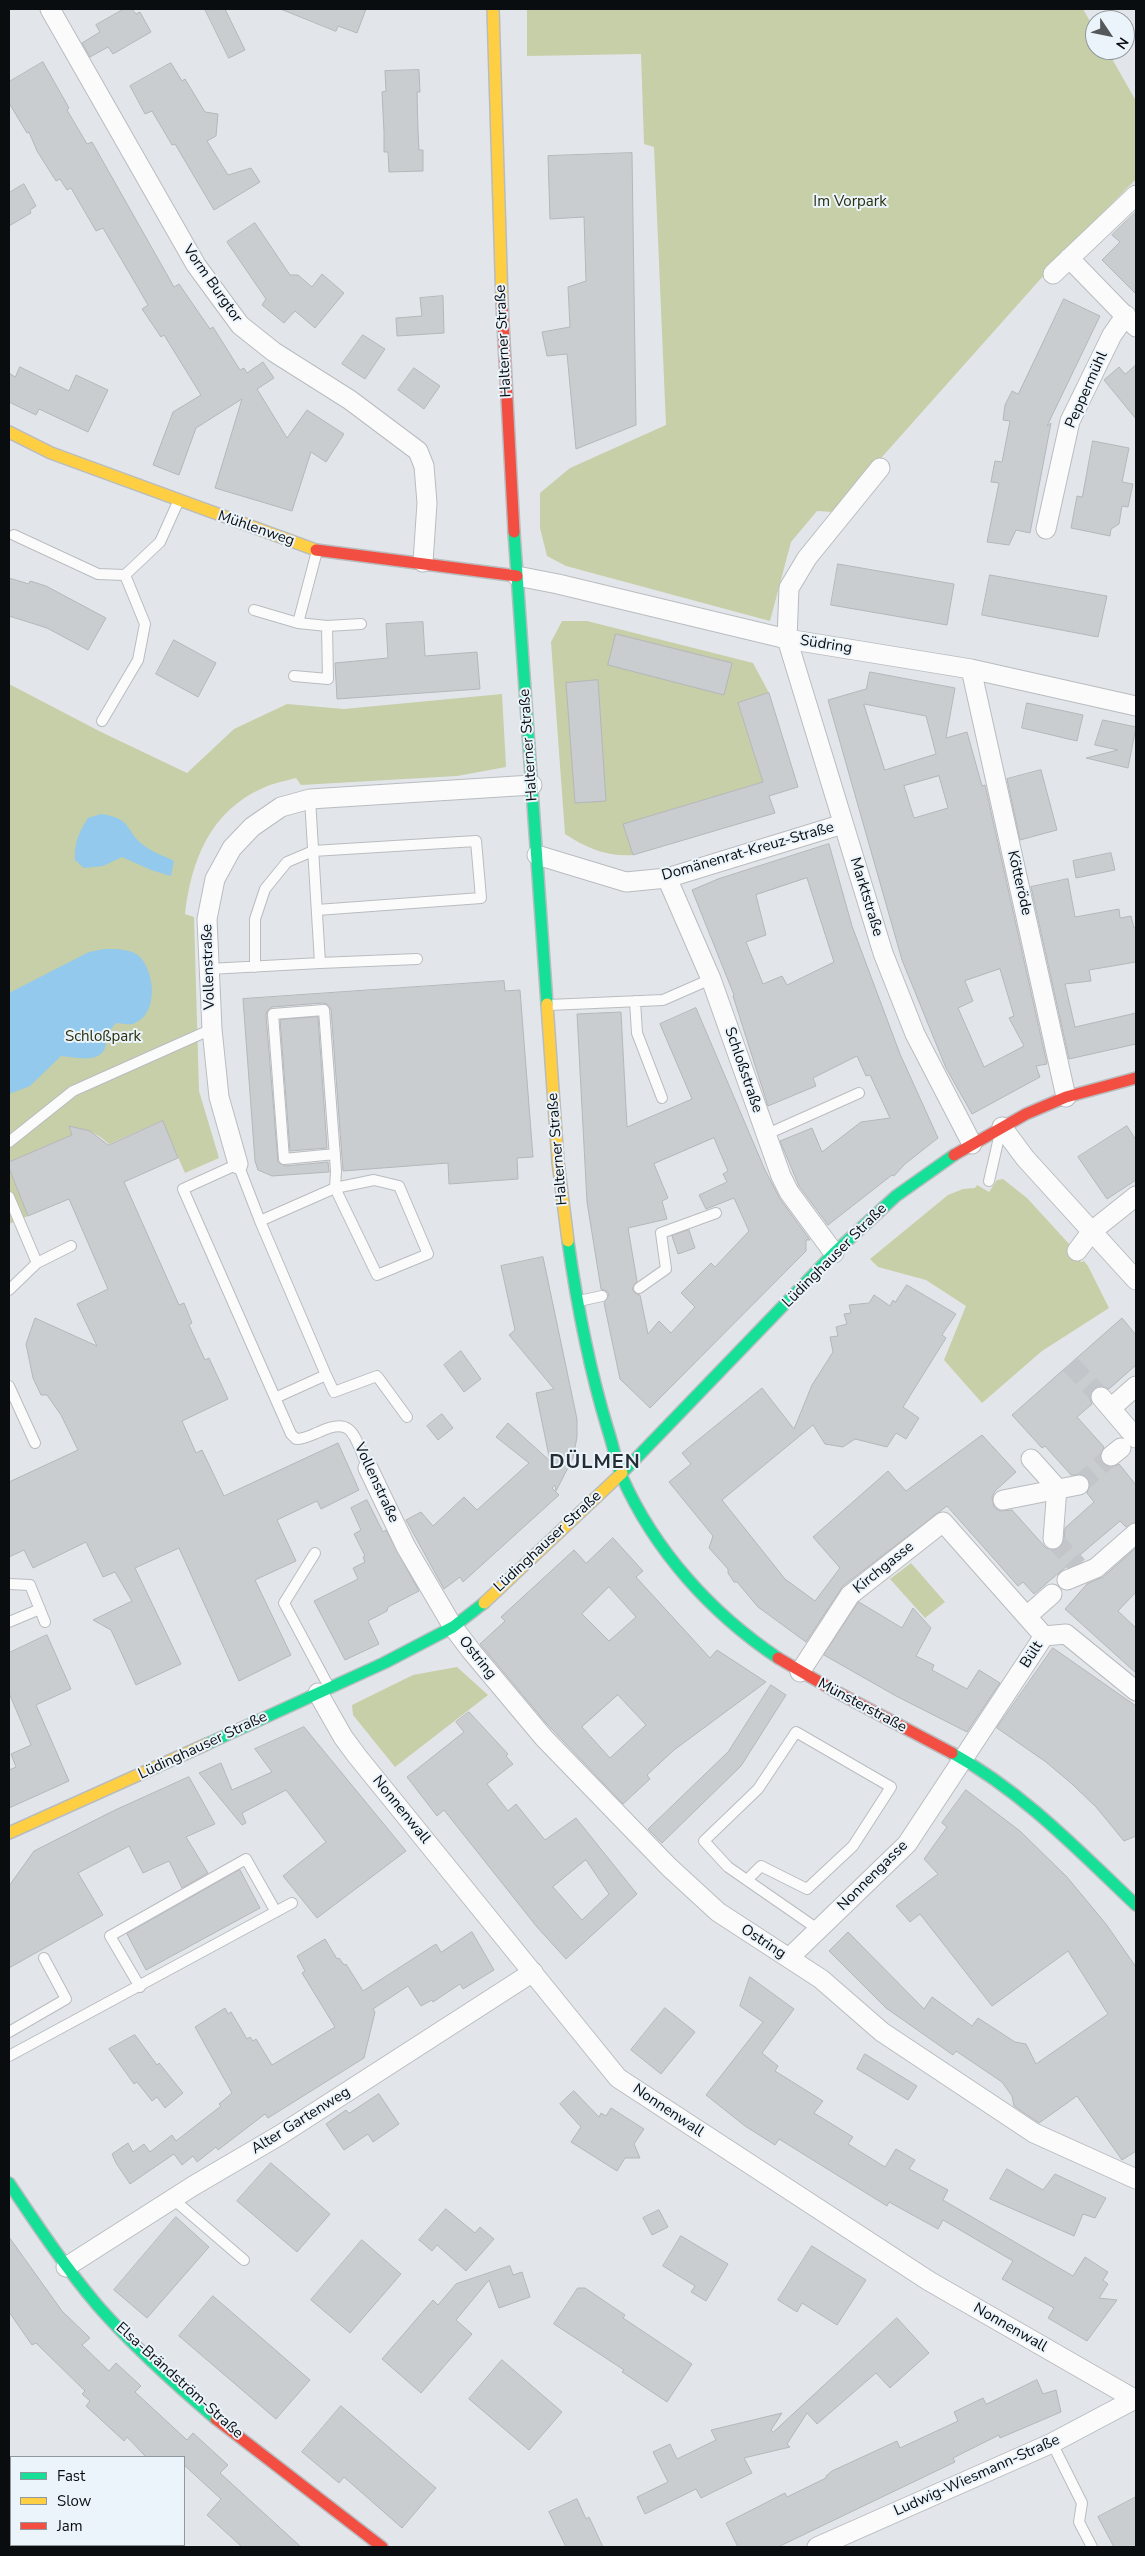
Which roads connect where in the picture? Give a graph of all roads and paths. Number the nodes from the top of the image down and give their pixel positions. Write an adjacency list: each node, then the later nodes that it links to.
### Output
1 (50, 9): 13 (street, Vorm Burgtor)
2 (493, 9): 15 (street, Halterner Straße)
3 (1136, 195): 4 (street)
4 (1069, 258): 5 (street); 6 (street, Peppermühl)
5 (1053, 274)
6 (1131, 321): 10 (street, Peppermühl)
7 (9, 432): 9 (street, Mühlenweg)
8 (880, 468): 20 (street)
9 (178, 501): 12 (street, Mühlenweg); 14 (lane)
10 (1046, 529)
11 (14, 535): 14 (lane)
12 (318, 550): 13 (street, Mühlenweg); 17 (lane)
13 (423, 562): 15 (street, Mühlenweg)
14 (125, 575): 24 (lane)
15 (517, 576): 20 (street, Südring); 25 (street, Halterner Straße)
16 (254, 610): 17 (lane)
17 (298, 623): 19 (lane)
18 (361, 624): 19 (lane)
19 (327, 626): 22 (lane)
20 (787, 639): 21 (street, Südring); 27 (street, Marktstraße)
21 (971, 669): 23 (street, Südring); 42 (street, Kötteröde)
22 (294, 676)
23 (1136, 706)
24 (102, 721)
25 (532, 785): 26 (street, Vollenstraße); 29 (street, Halterner Straße)
26 (310, 799): 28 (lane); 35 (street, Vollenstraße)
27 (844, 824): 30 (street, Domänenrat-Kreuz-Straße); 47 (street, Marktstraße)
28 (313, 851): 31 (lane); 31 (lane); 34 (lane)
29 (537, 855): 30 (street, Domänenrat-Kreuz-Straße); 38 (street, Halterner Straße)
30 (668, 878): 36 (street, Schloßstraße)
31 (317, 910): 33 (lane)
32 (417, 959): 33 (lane)
33 (320, 963): 34 (lane)
34 (255, 967): 35 (lane)
35 (208, 969): 39 (street, Vollenstraße)
36 (711, 979): 37 (lane); 45 (street, Schloßstraße)
37 (635, 1001): 38 (lane); 43 (lane)
38 (548, 1005): 65 (street, Halterner Straße)
39 (212, 1029): 46 (lane); 49 (street, Vollenstraße)
40 (1136, 1078): 42 (street, Lüdinghauser Straße)
41 (859, 1094): 45 (lane)
42 (1066, 1097): 44 (street, Lüdinghauser Straße)
43 (662, 1098)
44 (1002, 1127): 47 (street, Lüdinghauser Straße); 50 (lane); 56 (street)
45 (765, 1135): 59 (street, Schloßstraße)
46 (9, 1142)
47 (972, 1144): 59 (street, Lüdinghauser Straße)
48 (335, 1154): 48 (lane); 51 (lane)
49 (238, 1164): 55 (lane); 69 (lane)
50 (989, 1181)
51 (335, 1188): 51 (lane); 55 (lane)
52 (1136, 1196): 56 (street)
53 (9, 1197): 60 (lane)
54 (716, 1213): 62 (lane)
55 (260, 1221): 66 (lane)
56 (1092, 1231): 58 (street); 61 (street)
57 (71, 1246): 60 (lane)
58 (1077, 1251)
59 (834, 1253): 75 (street, Lüdinghauser Straße)
60 (37, 1263): 63 (lane)
61 (1136, 1280)
62 (639, 1288)
63 (9, 1290)
64 (602, 1296): 65 (lane)
65 (576, 1301): 75 (street, Halterner Straße)
66 (326, 1375): 69 (lane); 70 (lane)
67 (9, 1386): 71 (lane)
68 (1136, 1386): 72 (street)
69 (275, 1398): 74 (lane, Vollenstraße)
70 (407, 1417)
71 (35, 1443)
72 (1125, 1444)
73 (1031, 1459): 77 (street)
74 (368, 1468): 90 (street, Vollenstraße)
75 (621, 1474): 90 (street, Lüdinghauser Straße); 92 (street, Münsterstraße)
76 (1079, 1485): 77 (street)
77 (1057, 1488): 78 (street); 81 (street)
78 (1004, 1500)
79 (943, 1522): 87 (street, Bült); 92 (street, Kirchgasse)
80 (1136, 1532): 83 (street)
81 (1053, 1539)
82 (315, 1553): 93 (lane)
83 (1076, 1573)
84 (9, 1584): 86 (lane)
85 (1052, 1594): 87 (street)
86 (40, 1610): 88 (lane); 89 (lane)
87 (1027, 1616): 91 (street, Bült)
88 (9, 1622)
89 (45, 1622)
90 (453, 1627): 93 (street, Lüdinghauser Straße); 103 (street, Ostring)
91 (1044, 1636): 94 (street); 95 (street, Bült)
92 (800, 1672): 95 (street, Münsterstraße)
93 (324, 1691): 96 (street, Lüdinghauser Straße); 104 (street, Nonnenwall)
94 (1136, 1691)
95 (963, 1759): 99 (street, Münsterstraße); 101 (street, Nonnengasse)
96 (9, 1832)
97 (747, 1880): 97 (lane); 101 (lane)
98 (292, 1904): 100 (lane)
99 (1136, 1905)
100 (276, 1912): 105 (lane); 105 (lane)
101 (819, 1930): 103 (street, Nonnengasse)
102 (44, 1958): 106 (lane)
103 (788, 1958): 108 (street, Ostring)
104 (533, 1972): 110 (street, Alter Gartenweg); 113 (street, Nonnenwall)
105 (140, 1988): 107 (lane)
106 (9, 2032)
107 (9, 2056)
108 (1136, 2179)
109 (9, 2183): 112 (street, Elsa-Brändström-Straße)
110 (172, 2199): 111 (lane); 112 (street, Alter Gartenweg)
111 (244, 2260)
112 (66, 2267): 115 (street, Elsa-Brändström-Straße)
113 (1136, 2400): 114 (street, Ludwig-Wiesmann-Straße)
114 (1052, 2444): 116 (street, Ludwig-Wiesmann-Straße); 117 (lane)
115 (382, 2547)
116 (817, 2547)
117 (1092, 2547)

